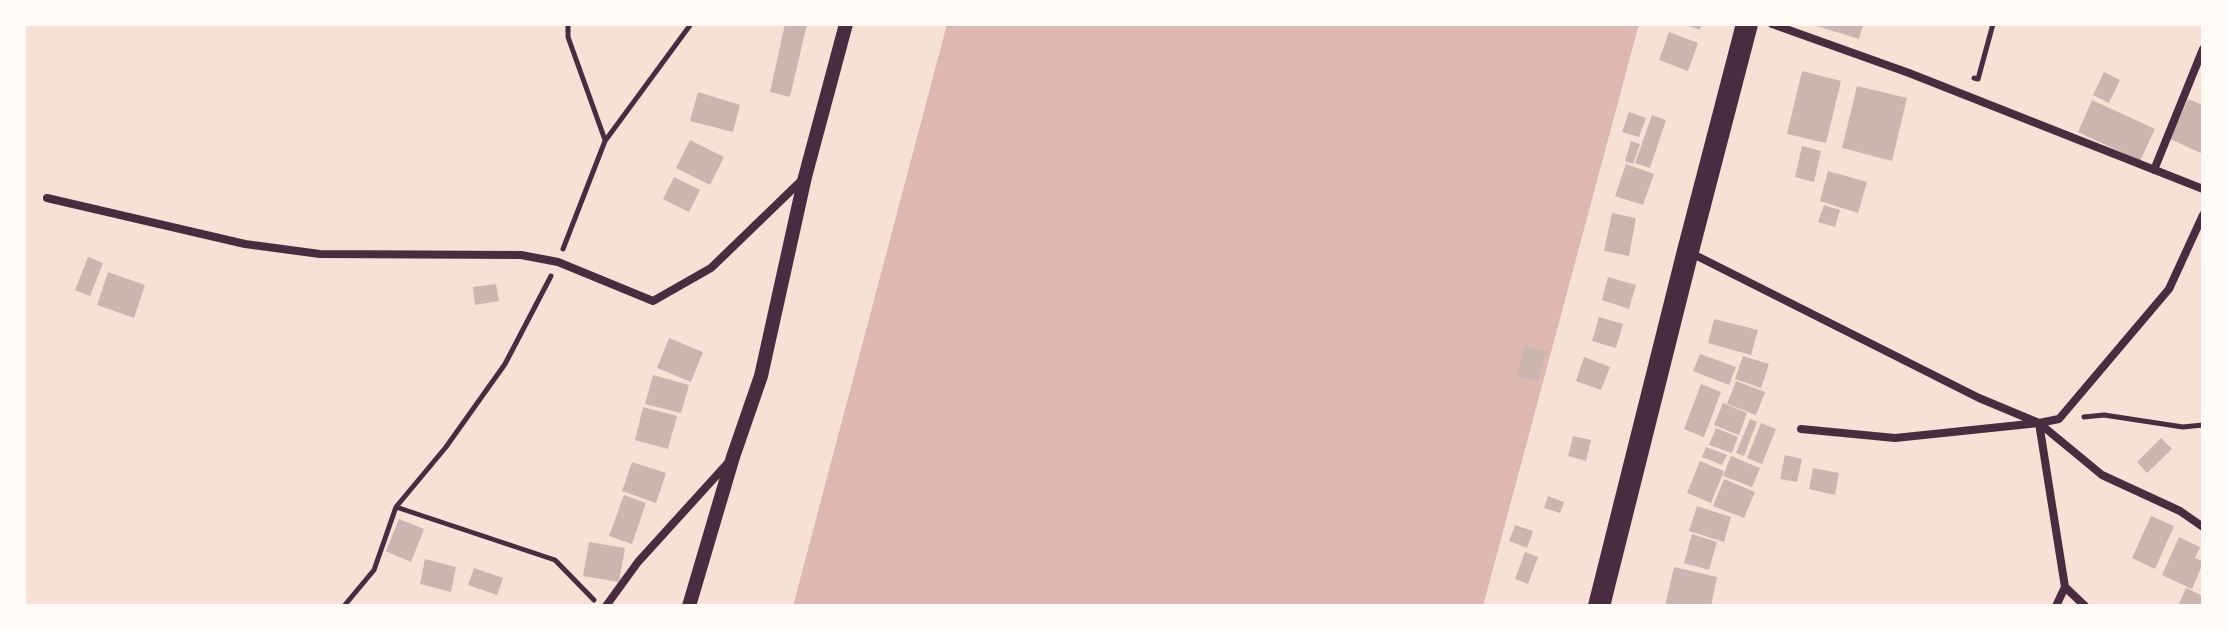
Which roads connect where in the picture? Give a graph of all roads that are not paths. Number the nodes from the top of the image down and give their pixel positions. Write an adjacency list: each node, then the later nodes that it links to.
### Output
1 (846, 24): 6 (street)
2 (1747, 24): 10 (highway)
3 (1772, 24): 5 (street)
4 (2203, 49): 5 (street)
5 (2154, 170): 7 (street)
6 (805, 177): 8 (street); 13 (street)
7 (2203, 189)
8 (47, 198)
9 (2203, 215): 11 (street)
10 (1688, 251): 11 (street); 18 (highway)
11 (2039, 423): 12 (street); 14 (street); 15 (street)
12 (1801, 429)
13 (733, 457): 16 (street); 17 (street)
14 (2203, 527)
15 (2065, 587): 19 (street); 20 (street)
16 (603, 606)
17 (689, 606)
18 (1599, 606)
19 (2056, 606)
20 (2085, 606)

